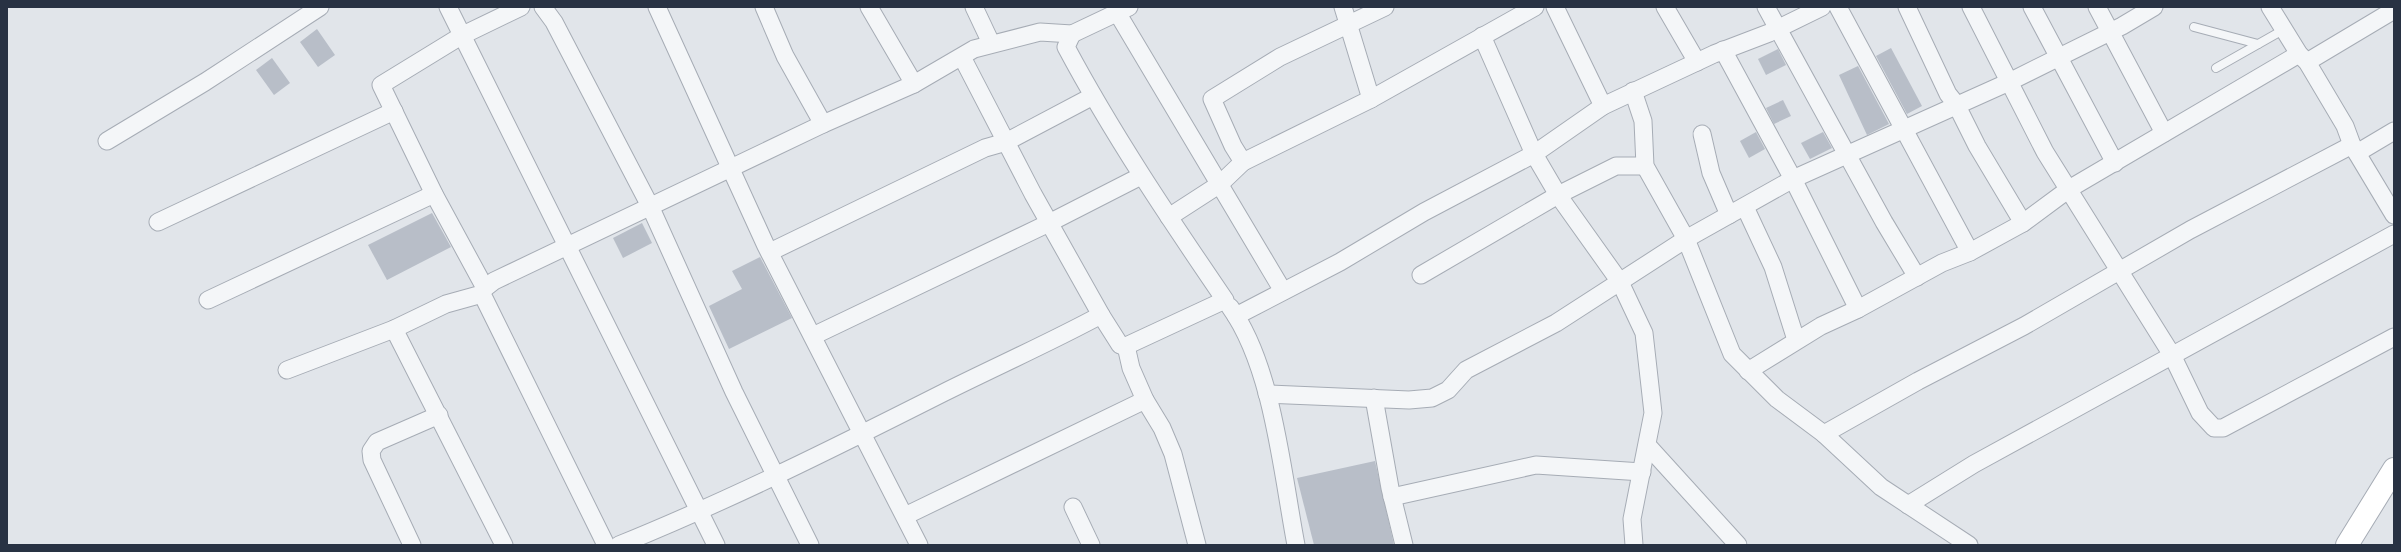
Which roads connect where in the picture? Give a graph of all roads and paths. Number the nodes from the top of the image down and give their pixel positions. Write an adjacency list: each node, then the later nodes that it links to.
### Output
1 (320, 7): 54 (street)
2 (448, 7): 31 (street)
3 (521, 7): 31 (street)
4 (543, 7): 69 (street)
5 (657, 7): 62 (street)
6 (764, 7): 49 (street)
7 (869, 7): 42 (street)
8 (974, 7): 33 (street)
9 (1343, 7): 25 (street)
10 (1385, 7): 25 (street)
11 (1536, 7): 32 (street)
12 (1555, 7): 47 (street)
13 (1666, 7): 39 (street)
14 (1766, 7): 27 (street)
15 (1822, 7): 27 (street)
16 (1838, 7): 50 (street)
17 (1907, 7): 46 (street)
18 (1970, 7): 41 (street)
19 (2032, 7): 36 (street)
20 (2097, 7): 29 (street)
21 (2270, 7): 28 (street)
22 (2149, 8): 29 (street)
23 (1124, 10): 30 (street); 65 (street)
24 (2394, 10): 38 (street)
25 (1348, 26): 45 (street); 59 (street)
26 (2194, 27): 34 (lane)
27 (1777, 29): 35 (street); 58 (street)
28 (2283, 30): 34 (lane); 38 (street)
29 (2109, 32): 36 (street); 52 (street)
30 (1072, 34): 33 (street); 44 (street)
31 (462, 36): 48 (street); 79 (street)
32 (1482, 36): 45 (street); 57 (street)
33 (991, 43): 37 (street)
34 (2258, 44): 40 (lane)
35 (1723, 50): 39 (street); 64 (street)
36 (2059, 56): 41 (street); 60 (street)
37 (962, 57): 42 (street); 55 (street)
38 (2303, 58): 52 (street); 56 (street)
39 (1697, 62): 43 (street)
40 (2216, 68)
41 (2009, 82): 46 (street); 66 (street)
42 (914, 84): 49 (street)
43 (1633, 91): 47 (street); 61 (street)
44 (1093, 96): 55 (street); 63 (street)
45 (1371, 99): 59 (street)
46 (1956, 104): 50 (street); 76 (street)
47 (1603, 106): 57 (street)
48 (394, 111): 67 (street); 74 (street)
49 (823, 124): 62 (street)
50 (1904, 131): 58 (street); 81 (street)
51 (2394, 131): 56 (street)
52 (2164, 133): 60 (street)
53 (1702, 134): 71 (street)
54 (107, 141)
55 (1006, 142): 75 (street); 80 (street)
56 (2355, 149): 72 (street); 82 (street)
57 (1534, 154): 68 (street); 87 (street)
58 (1847, 156): 64 (street); 84 (street)
59 (1243, 162): 65 (street)
60 (2115, 163): 66 (street)
61 (1645, 166): 68 (street); 78 (street)
62 (731, 169): 69 (street); 80 (street)
63 (1141, 176): 73 (street); 75 (street)
64 (1793, 179): 70 (street); 90 (street)
65 (1220, 184): 73 (street); 87 (street)
66 (2070, 189): 76 (street); 82 (street)
67 (434, 194): 86 (street); 88 (street)
68 (1558, 195): 83 (street); 85 (street)
69 (650, 206): 79 (street); 110 (street)
70 (1744, 207): 71 (street); 96 (street)
71 (1729, 215): 78 (street)
72 (2394, 215)
73 (1169, 217): 89 (street)
74 (158, 222)
75 (1049, 223): 91 (street); 94 (street)
76 (2023, 223): 81 (street)
77 (2394, 234): 98 (street)
78 (1686, 238): 85 (street); 100 (street)
79 (568, 247): 86 (street); 114 (street)
80 (770, 252): 94 (street)
81 (1970, 252): 84 (street)
82 (2120, 272): 98 (street); 105 (street)
83 (1421, 275)
84 (1917, 277): 90 (street)
85 (1620, 282): 102 (street); 107 (street)
86 (483, 291): 93 (street); 118 (street)
87 (1282, 291): 92 (street)
88 (208, 300)
89 (1225, 300): 92 (street); 97 (street)
90 (1858, 309): 96 (street)
91 (1101, 315): 97 (street); 106 (street)
92 (1236, 316): 101 (street)
93 (394, 329): 99 (street); 104 (street)
94 (813, 336): 106 (street)
95 (2394, 337): 98 (street)
96 (1796, 340): 100 (street)
97 (1126, 346): 103 (street)
98 (2172, 355): 112 (street)
99 (287, 370)
100 (1748, 371): 105 (street)
101 (1267, 394): 102 (street); 125 (street)
102 (1374, 398): 111 (street)
103 (1145, 400): 115 (street); 124 (street)
104 (439, 415): 116 (street); 117 (street)
105 (1824, 434): 112 (street)
106 (863, 435): 110 (street); 115 (street)
107 (1648, 446): 109 (street); 128 (street)
108 (2394, 469): 130 (street)
109 (1642, 472): 111 (street); 127 (street)
110 (774, 477): 114 (street); 121 (street)
111 (1392, 496): 126 (street)
112 (1908, 505): 129 (street)
113 (1073, 507): 123 (street)
114 (700, 512): 119 (street); 120 (street)
115 (905, 516): 122 (street)
116 (412, 545)
117 (504, 545)
118 (606, 545)
119 (619, 545)
120 (716, 545)
121 (810, 545)
122 (919, 545)
123 (1091, 545)
124 (1197, 545)
125 (1296, 545)
126 (1404, 545)
127 (1634, 545)
128 (1738, 545)
129 (1969, 545)
130 (2347, 545)

